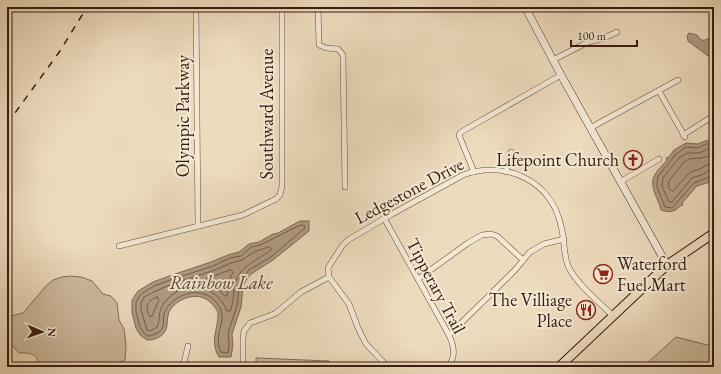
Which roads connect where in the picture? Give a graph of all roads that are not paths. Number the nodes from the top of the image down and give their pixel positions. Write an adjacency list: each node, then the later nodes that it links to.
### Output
1 (196, 7): 19 (street, Olympic Parkway)
2 (282, 7): 19 (street, Southward Avenue)
3 (318, 7): 17 (street)
4 (525, 7): 6 (street)
5 (617, 32): 6 (street)
6 (553, 60): 7 (street)
7 (561, 75): 11 (street); 14 (street)
8 (678, 80): 9 (street)
9 (659, 91): 10 (street); 11 (street)
10 (710, 118)
11 (590, 128): 16 (street)
12 (511, 152): 15 (street)
13 (659, 159): 16 (street)
14 (474, 172): 15 (street, Ledgestone Drive); 18 (street, Ledgestone Drive)
15 (506, 172): 21 (street, Ledgestone Drive)
16 (620, 182): 24 (street)
17 (345, 187)
18 (384, 218): 25 (street, Ledgestone Drive); 26 (street, Tipperary Trail)
19 (198, 226): 22 (street, Southward Avenue)
20 (714, 233): 24 (main road)
21 (564, 239): 23 (street); 27 (street, Ledgestone Drive)
22 (119, 246)
23 (523, 260): 26 (street); 28 (street)
24 (667, 265): 27 (main road)
25 (329, 277): 31 (street); 32 (street)
26 (418, 279): 28 (street, Tipperary Trail)
27 (613, 316): 34 (main road)
28 (449, 335): 33 (street, Tipperary Trail)
29 (188, 346): 30 (street)
30 (183, 367)
31 (242, 367)
32 (388, 367)
33 (447, 367)
34 (559, 367)

